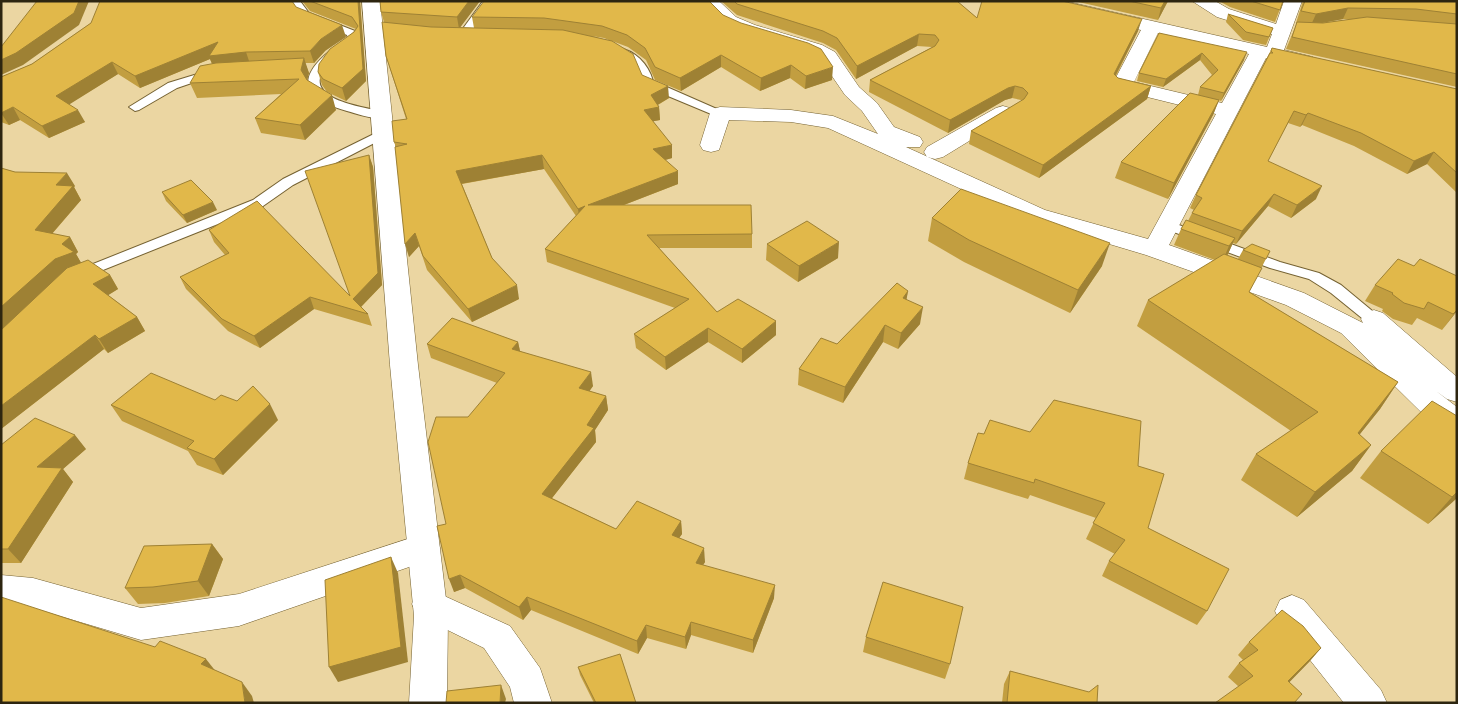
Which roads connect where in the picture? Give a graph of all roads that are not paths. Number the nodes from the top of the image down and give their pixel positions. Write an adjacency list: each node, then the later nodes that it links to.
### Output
1 (296, 1): 17 (lane)
2 (371, 1): 23 (street)
3 (488, 1): 11 (lane)
4 (708, 1): 25 (street)
5 (1039, 1): 8 (street)
6 (1201, 1): 9 (street)
7 (1293, 1): 9 (street)
8 (1152, 27): 14 (street); 21 (street)
9 (1288, 29): 14 (street)
10 (448, 34): 11 (lane)
11 (464, 34): 12 (lane)
12 (482, 35)
13 (607, 44): 22 (lane)
14 (1266, 52): 15 (street); 21 (street)
15 (1328, 66)
16 (302, 68): 17 (lane)
17 (318, 68): 23 (lane)
18 (226, 69): 20 (lane)
19 (1012, 106): 25 (street)
20 (134, 107)
21 (1229, 111): 26 (street)
22 (720, 113): 24 (street); 26 (street)
23 (382, 124): 27 (lane); 31 (street)
24 (712, 144)
25 (935, 152): 26 (street)
26 (1162, 236): 28 (lane); 30 (street)
27 (64, 284)
28 (1374, 319): 29 (street)
29 (1452, 380)
30 (1457, 422)
31 (423, 548): 32 (street); 33 (street)
32 (1, 590)
33 (429, 604): 35 (street); 36 (street)
34 (1292, 611): 37 (street)
35 (428, 703)
36 (533, 703)
37 (1368, 703)

